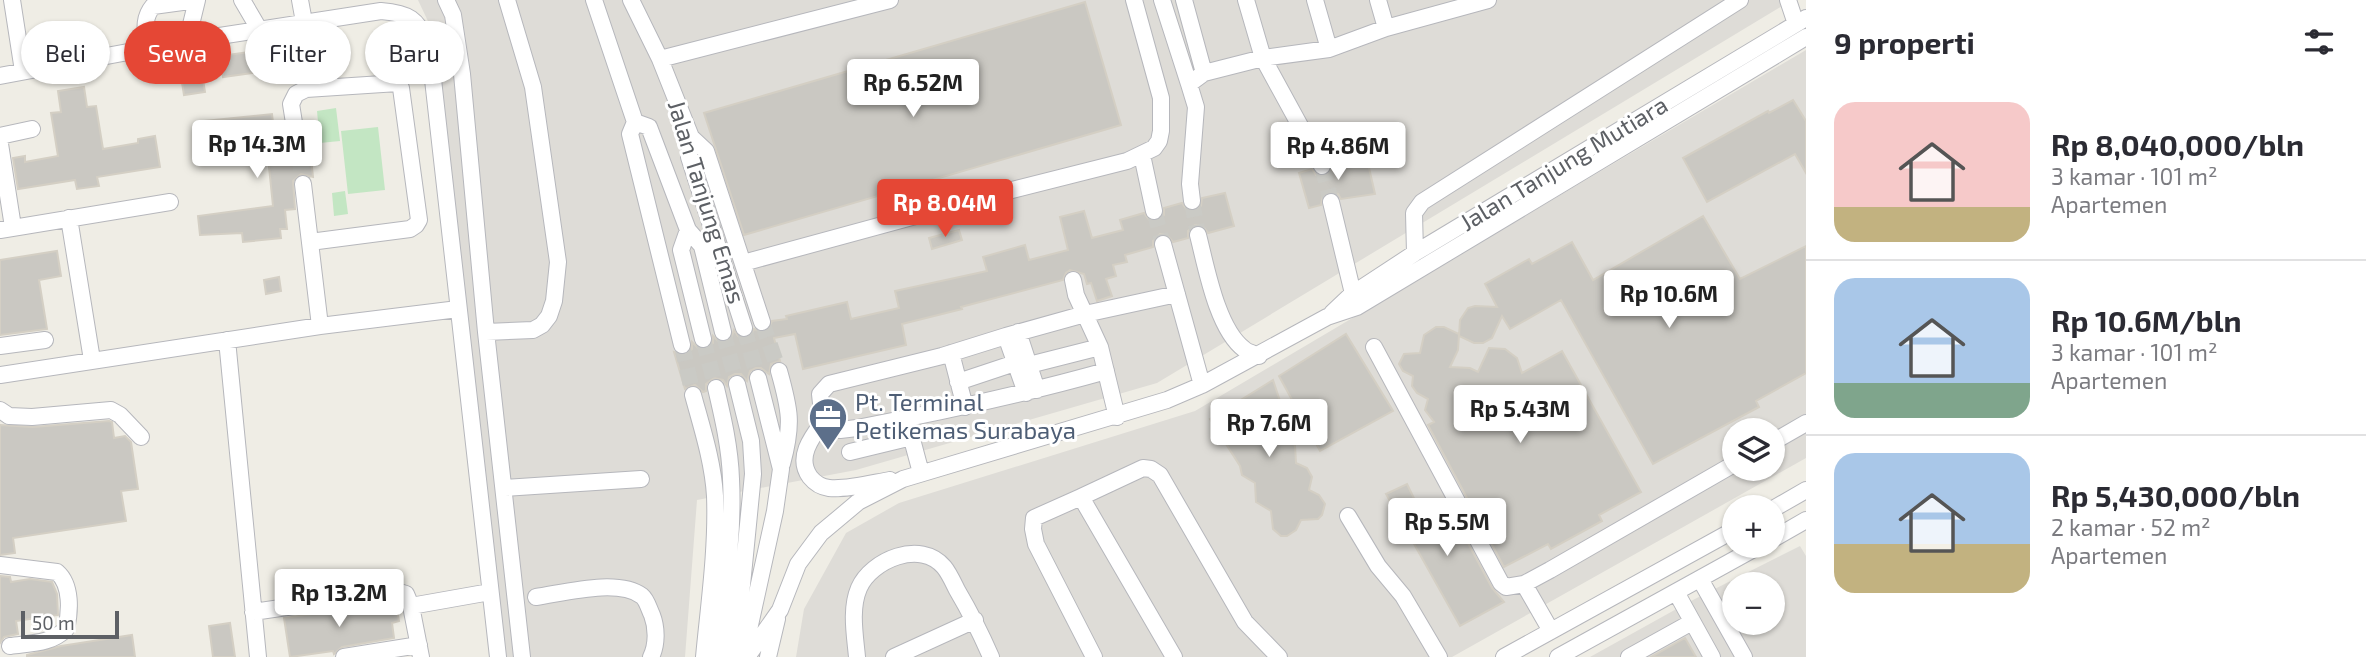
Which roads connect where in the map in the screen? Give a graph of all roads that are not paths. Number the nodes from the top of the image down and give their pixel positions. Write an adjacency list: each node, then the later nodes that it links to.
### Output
1 (12, 0): 29 (lane)
2 (197, 0): 21 (lane); 22 (lane)
3 (242, 0): 23 (lane)
4 (300, 0): 24 (lane)
5 (446, 0): 67 (lane)
6 (507, 0): 67 (lane)
7 (594, 0): 36 (lane)
8 (631, 0): 31 (lane, Jalan Tanjung Emas)
9 (890, 0): 31 (lane)
10 (1134, 0): 42 (lane)
11 (1162, 0): 35 (lane)
12 (1184, 0): 33 (lane)
13 (1246, 0): 30 (lane)
14 (1315, 0): 28 (lane)
15 (1378, 0): 27 (lane)
16 (1488, 0): 20 (lane)
17 (1740, 0): 57 (lane)
18 (1788, 0): 26 (lane)
19 (363, 7): 25 (lane); 43 (lane)
20 (1443, 7): 27 (lane)
21 (145, 21)
22 (192, 21)
23 (254, 21)
24 (304, 21)
25 (308, 21)
26 (1803, 27): 57 (lane, Jalan Tanjung Mutiara); 61 (lane, Jalan Tanjung Mutiara)
27 (1386, 28): 28 (lane)
28 (1329, 48): 30 (lane)
29 (21, 58)
30 (1263, 58): 33 (lane); 45 (lane)
31 (660, 59): 39 (lane, Jalan Tanjung Emas)
32 (21, 71): 34 (lane)
33 (1205, 73): 35 (lane)
34 (0, 76)
35 (1189, 84): 47 (lane)
36 (635, 122): 53 (lane, Jalan Tanjung Emas); 73 (lane)
37 (32, 129): 38 (lane)
38 (0, 136)
39 (691, 137): 58 (lane); 66 (lane, Jalan Tanjung Emas)
40 (0, 144): 52 (lane)
41 (299, 154): 44 (lane)
42 (1142, 155): 50 (lane); 58 (lane)
43 (441, 159): 44 (lane); 62 (lane)
44 (412, 162): 55 (lane)
45 (1322, 166)
46 (303, 184): 55 (lane)
47 (1192, 201)
48 (170, 202): 51 (lane)
49 (1331, 202): 61 (lane)
50 (1154, 211)
51 (69, 218): 52 (lane); 79 (lane)
52 (6, 229)
53 (688, 230): 68 (lane, Jalan Tanjung Emas); 70 (lane)
54 (1198, 235): 78 (lane)
55 (310, 242): 65 (lane)
56 (1163, 244): 60 (lane)
57 (1415, 253): 61 (lane, Jalan Tanjung Mutiara)
58 (743, 263): 64 (lane)
59 (1073, 280): 63 (lane)
60 (1177, 294): 63 (lane); 87 (lane)
61 (1354, 301): 78 (lane, Jalan Tanjung Mutiara)
62 (458, 309): 65 (lane); 118 (lane)
63 (1086, 314): 69 (lane); 75 (lane)
64 (762, 322)
65 (320, 326): 72 (lane)
66 (744, 328)
67 (486, 332): 106 (lane)
68 (723, 332)
69 (1012, 334): 77 (lane); 80 (lane)
70 (703, 339)
71 (45, 340): 74 (lane)
72 (227, 340): 79 (lane); 123 (lane)
73 (682, 345)
74 (0, 346)
75 (1100, 347): 80 (lane); 82 (lane)
76 (1374, 347): 117 (lane)
77 (951, 353): 85 (lane); 95 (lane)
78 (1259, 356): 87 (lane, Jalan Tanjung Mutiara)
79 (92, 360): 83 (lane)
80 (1022, 364): 85 (lane); 89 (lane)
81 (779, 371): 101 (lane)
82 (1106, 371): 89 (lane); 93 (lane)
83 (0, 375)
84 (758, 377): 101 (lane)
85 (958, 382): 91 (lane)
86 (737, 384): 136 (lane)
87 (1202, 385): 93 (lane, Jalan Tanjung Mutiara)
88 (716, 388): 135 (lane)
89 (1031, 391): 91 (lane)
90 (693, 395): 134 (lane)
91 (965, 407): 94 (lane)
92 (0, 410): 98 (lane)
93 (1117, 417): 103 (lane, Jalan Tanjung Mutiara)
94 (907, 419): 95 (lane); 99 (lane)
95 (822, 422): 105 (lane, Jalan Tanjung Mutiara)
96 (1806, 423): 97 (lane)
97 (1785, 435)
98 (141, 437)
99 (912, 437): 100 (lane); 103 (lane)
100 (850, 452)
101 (781, 469): 137 (lane)
102 (1722, 471): 117 (lane)
103 (921, 473): 105 (lane, Jalan Tanjung Mutiara)
104 (641, 479): 106 (lane)
105 (903, 479): 122 (lane, Jalan Tanjung Mutiara)
106 (505, 488): 132 (lane)
107 (1806, 490): 109 (lane)
108 (1081, 497): 142 (lane); 143 (lane); 144 (lane)
109 (1785, 502)
110 (1348, 516): 145 (lane)
111 (1806, 520): 112 (lane)
112 (1785, 532)
113 (1722, 537): 126 (lane)
114 (1738, 558): 116 (lane)
115 (0, 565): 127 (lane)
116 (1700, 579): 119 (lane); 150 (lane)
117 (1524, 584): 126 (lane)
118 (490, 592): 121 (lane); 131 (lane)
119 (1676, 592): 125 (lane); 147 (lane)
120 (536, 597): 133 (lane)
121 (411, 606): 123 (lane); 128 (lane)
122 (779, 610): 137 (lane, Jalan Tanjung Mutiara); 138 (lane)
123 (253, 612): 129 (lane)
124 (975, 621): 139 (lane); 140 (lane); 141 (lane)
125 (1692, 622): 148 (lane); 149 (lane)
126 (1551, 631): 146 (lane)
127 (4, 646)
128 (420, 651): 130 (lane)
129 (258, 657)
130 (344, 657)
131 (498, 657)
132 (522, 657)
133 (651, 657)
134 (704, 657)
135 (717, 657)
136 (731, 657)
137 (745, 657)
138 (768, 657)
139 (856, 657)
140 (894, 657)
141 (991, 657)
142 (1094, 657)
143 (1174, 657)
144 (1279, 657)
145 (1439, 657)
146 (1504, 657)
147 (1558, 657)
148 (1629, 657)
149 (1712, 657)
150 (1744, 657)

